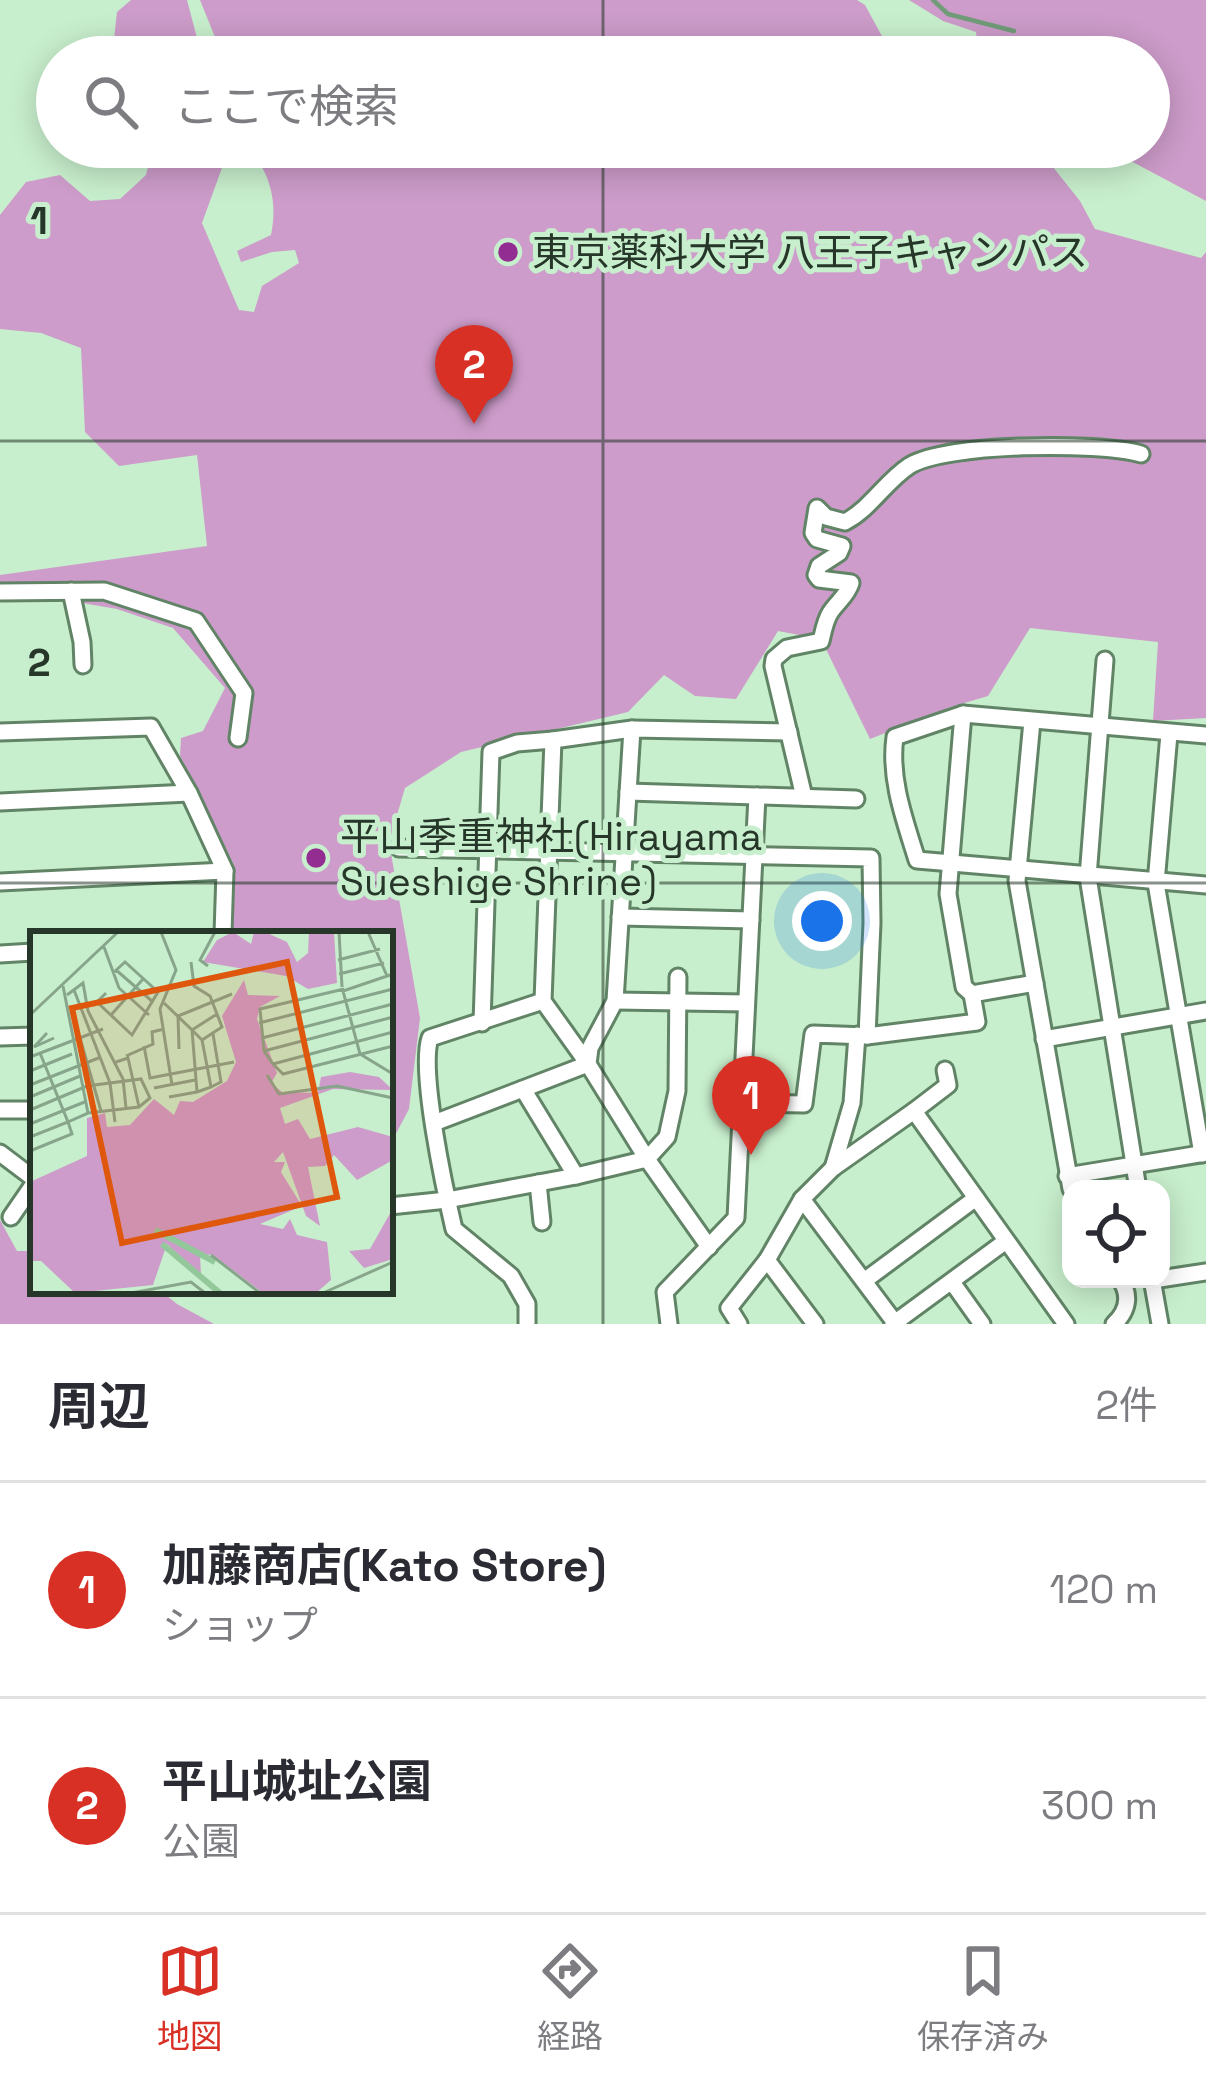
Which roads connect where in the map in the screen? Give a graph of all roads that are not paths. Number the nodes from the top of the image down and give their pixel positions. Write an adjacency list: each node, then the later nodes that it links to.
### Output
1 (1142, 454): 11 (street)
2 (71, 591): 3 (street); 5 (street); 14 (street)
3 (0, 592)
4 (1105, 660): 8 (street)
5 (83, 665)
6 (963, 714): 7 (street); 27 (street); 27 (street)
7 (1032, 721): 8 (street); 29 (street)
8 (1100, 727): 12 (street); 30 (street)
9 (632, 729): 11 (street); 15 (street); 16 (street)
10 (0, 732): 17 (street)
11 (789, 732): 19 (street)
12 (1169, 734): 13 (street); 32 (street)
13 (1206, 736)
14 (238, 739)
15 (554, 740): 23 (street); 24 (street)
16 (628, 792): 18 (street); 25 (street)
17 (189, 793): 21 (street); 28 (street)
18 (757, 796): 19 (street); 26 (street)
19 (804, 797): 20 (street)
20 (856, 799)
21 (0, 802)
22 (399, 848): 23 (street)
23 (488, 850): 24 (street); 48 (street)
24 (548, 851): 25 (street); 42 (street)
25 (624, 853): 26 (street); 34 (street)
26 (754, 856): 35 (street); 50 (street)
27 (950, 863): 29 (street); 41 (street)
28 (225, 871): 31 (street); 36 (street)
29 (1018, 871): 30 (street); 40 (street)
30 (1088, 877): 32 (street); 49 (street)
31 (0, 882)
32 (1156, 883): 33 (street); 47 (street)
33 (1206, 885)
34 (620, 917): 35 (street); 43 (street)
35 (751, 920): 45 (street)
36 (223, 931)
37 (30, 952): 38 (street)
38 (0, 954)
39 (678, 976): 44 (street)
40 (1035, 983): 41 (street); 53 (street)
41 (972, 994): 50 (street)
42 (543, 1001): 48 (street); 54 (street)
43 (615, 1001): 44 (street); 54 (street)
44 (677, 1002): 45 (street); 62 (street)
45 (746, 1003): 57 (street)
46 (1206, 1011): 47 (street)
47 (1178, 1016): 49 (street); 61 (street)
48 (482, 1023): 59 (street)
49 (1111, 1027): 53 (street); 63 (street)
50 (862, 1035): 57 (street); 64 (street)
51 (30, 1036): 52 (street)
52 (0, 1037)
53 (1044, 1039): 67 (street)
54 (588, 1064): 56 (street); 62 (street)
55 (945, 1070): 58 (street)
56 (523, 1089): 59 (street); 65 (street)
57 (741, 1103): 79 (street)
58 (914, 1111): 64 (street); 72 (street)
59 (434, 1123): 74 (street)
60 (0, 1153): 66 (street)
61 (1204, 1153): 63 (street)
62 (647, 1159): 65 (street); 79 (street)
63 (1135, 1165): 68 (street); 69 (street)
64 (833, 1168): 73 (street)
65 (576, 1176): 70 (street)
66 (30, 1178)
67 (1069, 1180)
68 (1077, 1180)
69 (1137, 1180)
70 (538, 1183): 74 (street); 77 (street)
71 (30, 1186): 76 (street)
72 (976, 1198): 78 (street); 83 (street)
73 (802, 1199): 80 (street); 83 (street)
74 (447, 1200): 75 (street); 87 (street)
75 (396, 1206)
76 (10, 1216)
77 (542, 1222)
78 (1006, 1240): 84 (street); 93 (street)
79 (709, 1247): 88 (street)
80 (767, 1260): 89 (street); 90 (street)
81 (1206, 1272): 82 (street)
82 (1170, 1277)
83 (864, 1281): 91 (street)
84 (952, 1282): 91 (street); 92 (street)
85 (1126, 1288): 94 (street)
86 (1153, 1288): 95 (street)
87 (527, 1324)
88 (669, 1324)
89 (740, 1324)
90 (815, 1324)
91 (895, 1324)
92 (982, 1324)
93 (1066, 1324)
94 (1114, 1324)
95 (1160, 1324)

